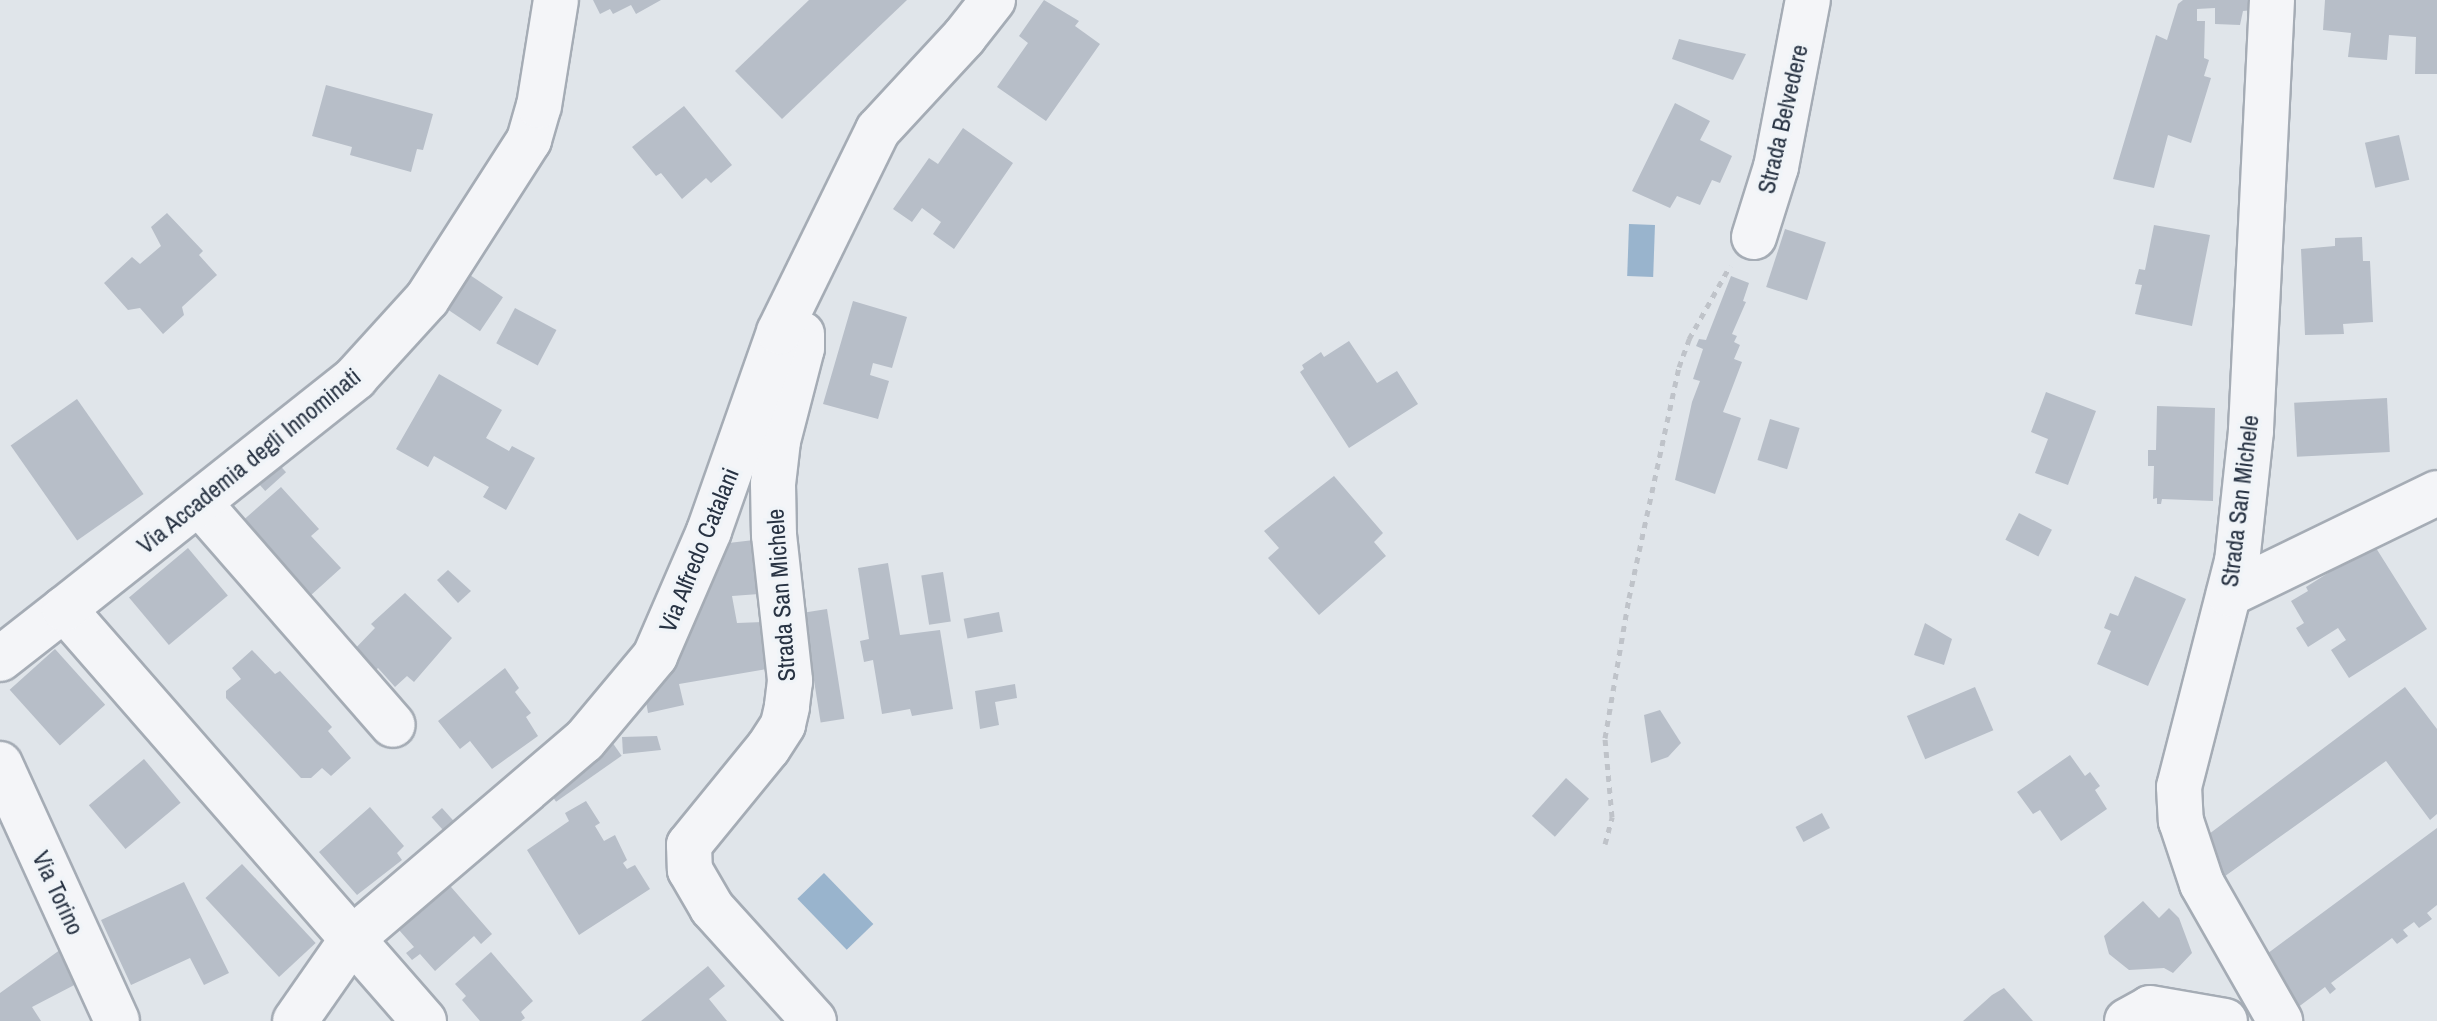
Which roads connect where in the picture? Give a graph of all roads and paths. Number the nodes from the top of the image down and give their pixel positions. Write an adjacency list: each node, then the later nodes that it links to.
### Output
1 (522, 0): 6 (street)
2 (556, 0): 6 (street, Via Accademia degli Innominati)
3 (993, 0): 8 (street, Via Alfredo Catalani)
4 (1808, 0): 7 (street, Strada Belvedere)
5 (2272, 0): 11 (street, Strada San Michele)
6 (545, 72): 10 (street, Via Accademia degli Innominati)
7 (1754, 237): 16 (path)
8 (802, 285): 17 (street, Via Alfredo Catalani); 22 (street, Strada San Michele)
9 (2437, 493): 11 (street)
10 (200, 504): 12 (street, Via Accademia degli Innominati); 14 (street)
11 (2229, 594): 18 (street, Strada San Michele)
12 (64, 609): 13 (street, Via Accademia degli Innominati); 17 (street)
13 (0, 659)
14 (393, 725)
15 (0, 764): 19 (street, Via Torino)
16 (1605, 844)
17 (353, 938): 20 (street, Via Alfredo Catalani); 21 (street)
18 (2274, 1020)
19 (117, 1021)
20 (295, 1021)
21 (424, 1021)
22 (814, 1021)
23 (2127, 1021): 24 (street)
24 (2225, 1021)

